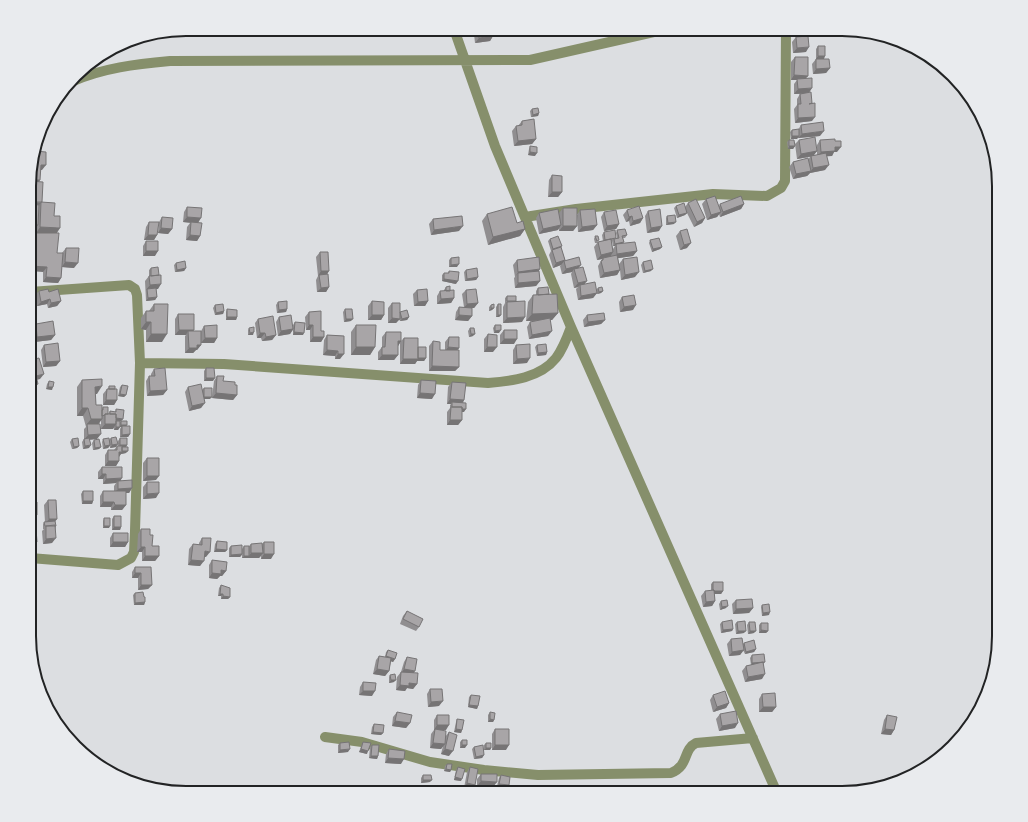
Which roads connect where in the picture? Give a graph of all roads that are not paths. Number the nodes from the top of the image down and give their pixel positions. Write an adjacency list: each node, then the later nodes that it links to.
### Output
1 (456, 36): 4 (street)
2 (636, 36): 4 (street)
3 (786, 36): 6 (street)
4 (464, 61): 5 (street); 6 (street)
5 (82, 78)
6 (524, 217): 8 (street)
7 (36, 292): 9 (street)
8 (570, 327): 9 (street); 12 (street)
9 (140, 363): 10 (street)
10 (36, 558)
11 (325, 737): 12 (street)
12 (753, 738): 13 (street)
13 (774, 786)

